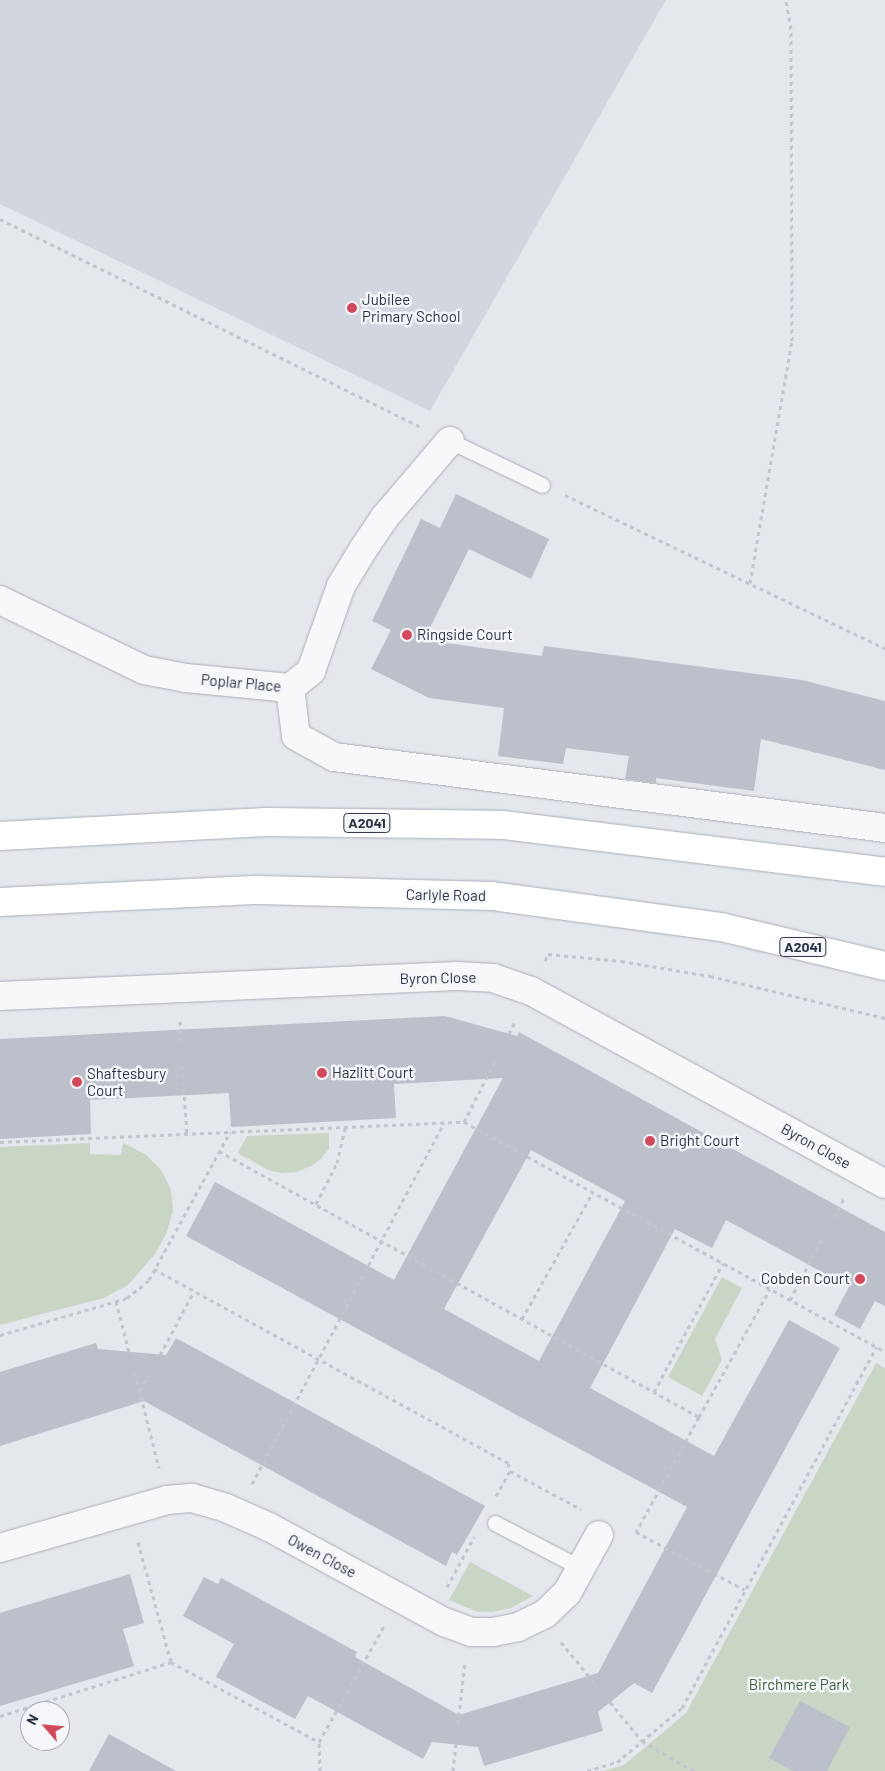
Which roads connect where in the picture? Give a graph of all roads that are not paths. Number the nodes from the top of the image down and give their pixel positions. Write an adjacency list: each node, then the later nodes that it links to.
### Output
1 (450, 441): 2 (lane); 4 (street, Poplar Place)
2 (542, 484)
3 (0, 600): 4 (street, Poplar Place)
4 (290, 688): 5 (street)
5 (885, 828)
6 (0, 836): 7 (main road, A2041)
7 (885, 872)
8 (0, 902): 9 (main road, Carlyle Road / A2041)
9 (885, 966)
10 (0, 996): 11 (street, Byron Close)
11 (885, 1184)
12 (495, 1523): 15 (lane)
13 (593, 1524): 15 (street, Owen Close)
14 (0, 1548): 15 (street, Owen Close)
15 (581, 1568)

